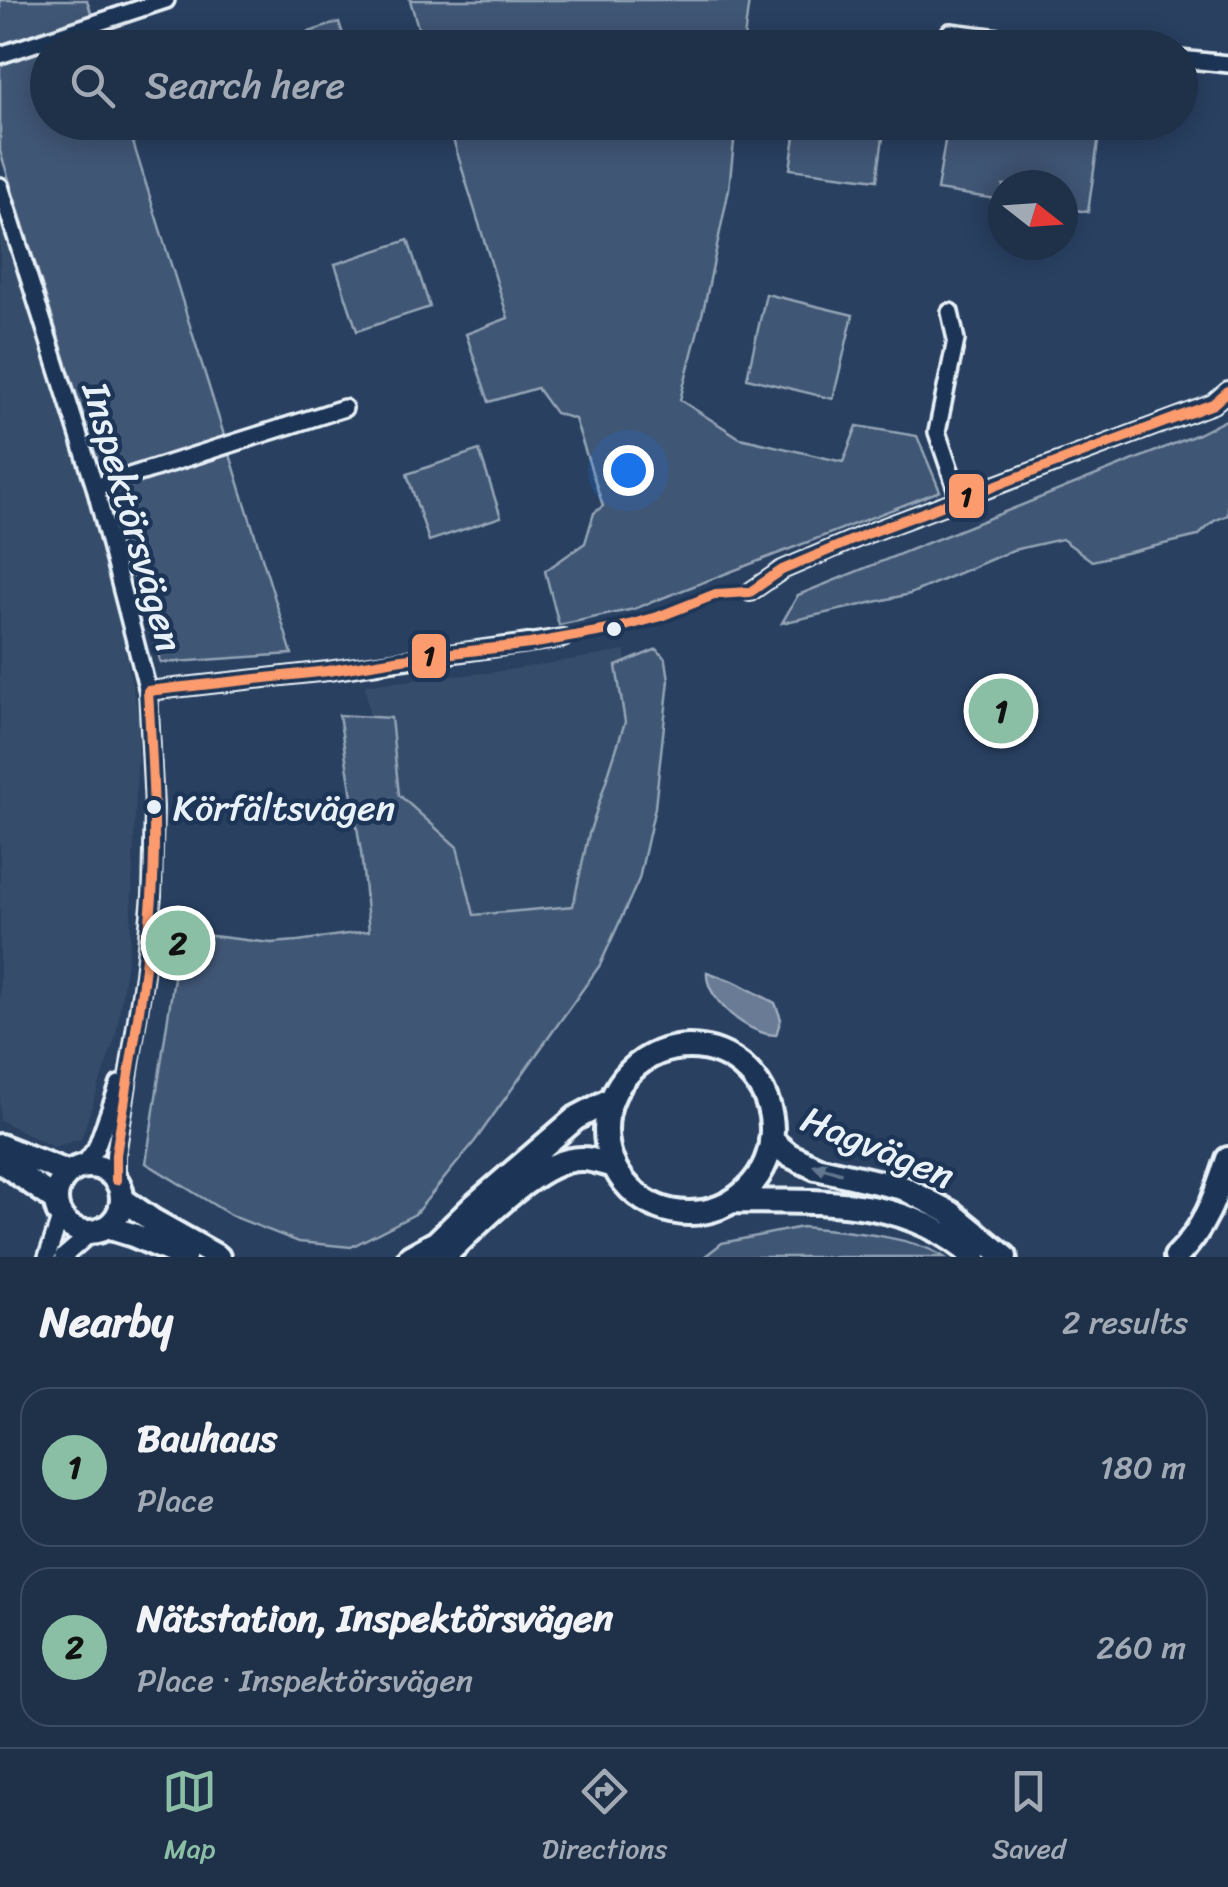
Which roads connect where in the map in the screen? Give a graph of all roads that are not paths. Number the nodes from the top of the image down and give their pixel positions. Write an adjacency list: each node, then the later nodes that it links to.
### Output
1 (166, 0): 2 (street)
2 (75, 30)
3 (30, 45): 4 (street)
4 (0, 55)
5 (1198, 61): 6 (street)
6 (1228, 64)
7 (0, 186): 11 (street, Inspektörsvägen)
8 (950, 312): 12 (street)
9 (1228, 391): 12 (street)
10 (344, 408): 11 (street)
11 (95, 487): 15 (street, Inspektörsvägen)
12 (960, 500): 13 (street)
13 (750, 592)
14 (563, 638): 15 (street)
15 (148, 691): 16 (street, Inspektörsvägen)
16 (130, 1052): 23 (street, Inspektörsvägen); 24 (street, Inspektörsvägen)
17 (612, 1099): 18 (street); 22 (street); 32 (street)
18 (771, 1140): 25 (street); 35 (street, Hagvägen, one-way to 18)
19 (0, 1146): 23 (street)
20 (1228, 1160): 36 (street)
21 (0, 1161): 26 (street)
22 (614, 1166): 25 (street); 33 (street)
23 (76, 1170): 24 (street); 26 (street)
24 (119, 1189): 27 (street); 31 (street)
25 (732, 1201): 34 (street, Hagvägen)
26 (59, 1208): 27 (street); 28 (street)
27 (99, 1230): 29 (street); 30 (street)
28 (47, 1257)
29 (63, 1257)
30 (184, 1257)
31 (218, 1257)
32 (410, 1257)
33 (442, 1257)
34 (974, 1257)
35 (1005, 1257)
36 (1176, 1257)

